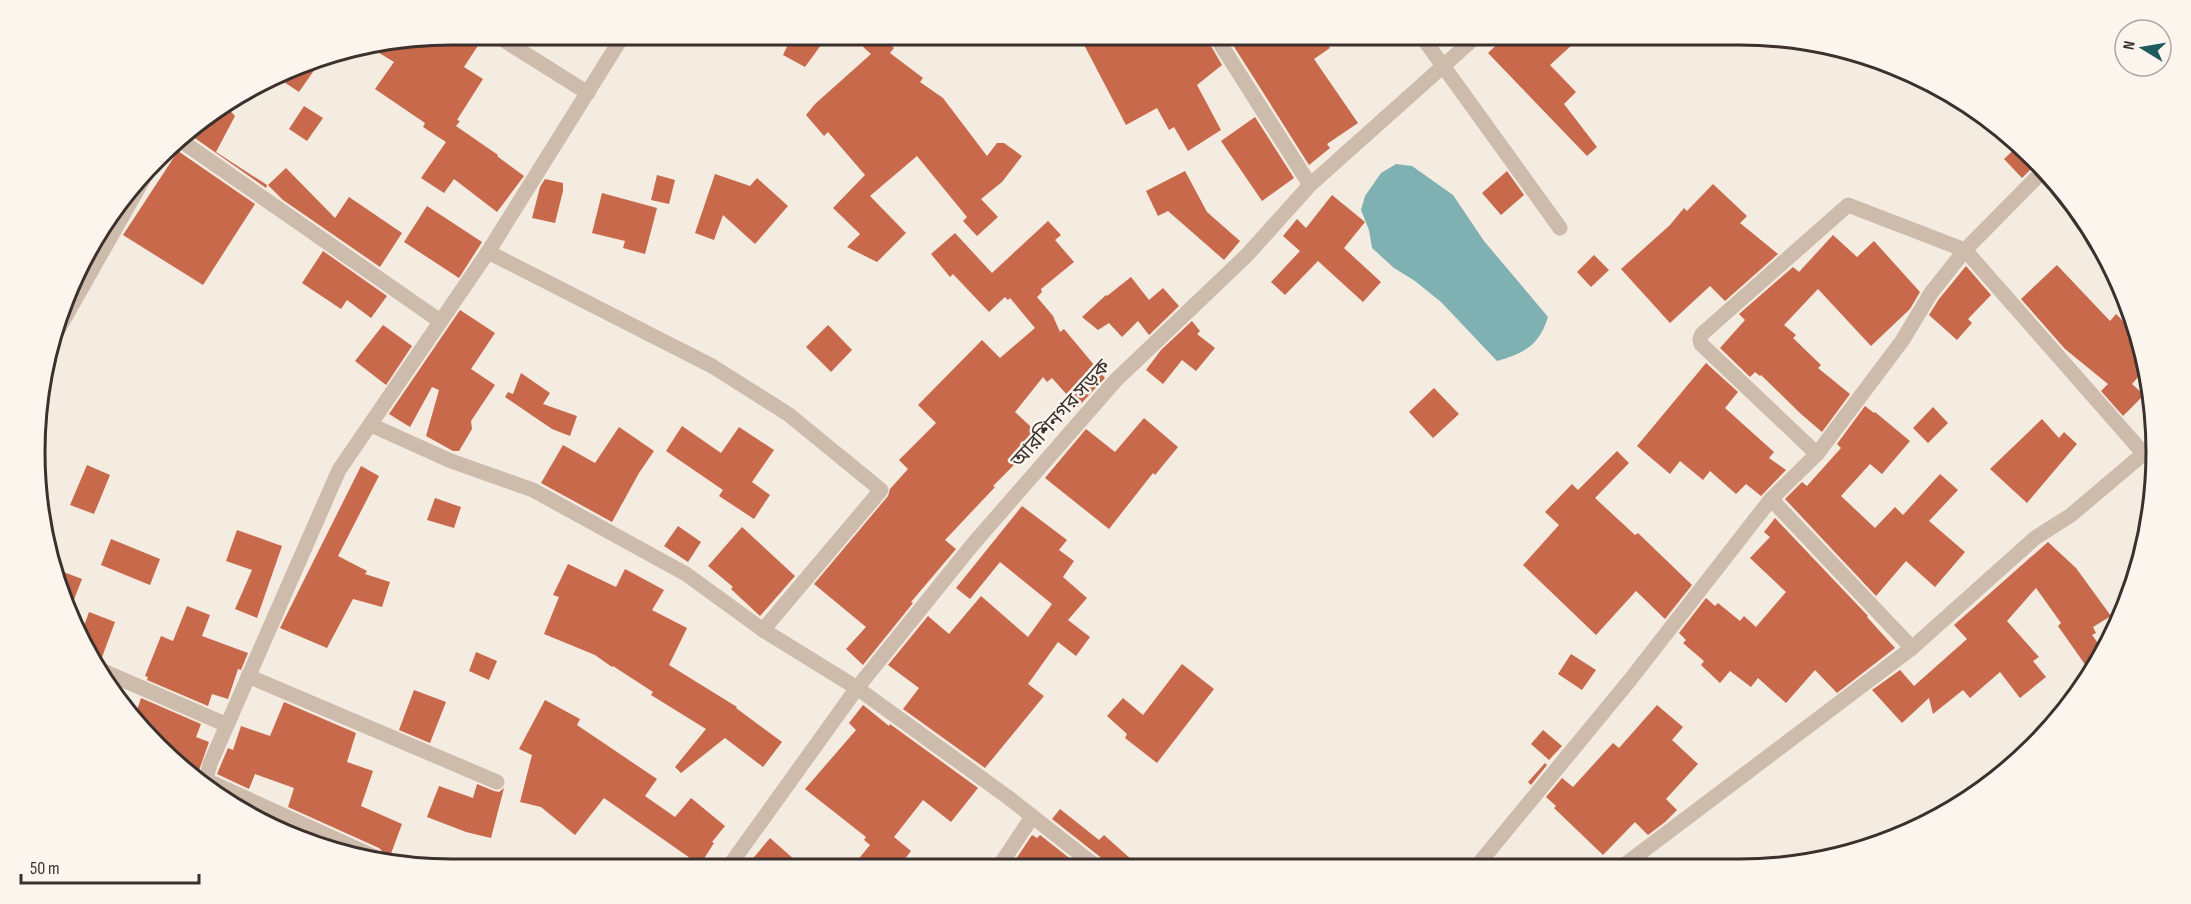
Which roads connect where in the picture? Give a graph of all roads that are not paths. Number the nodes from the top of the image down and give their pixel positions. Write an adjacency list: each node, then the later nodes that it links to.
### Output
1 (512, 45): 7 (street)
2 (617, 45): 7 (street)
3 (1221, 45): 10 (street)
4 (1427, 45): 6 (street)
5 (1468, 45): 6 (street, আরশিনগর সড়ক)
6 (1443, 69): 10 (street, আরশিনগর সড়ক); 12 (street)
7 (588, 93): 14 (street)
8 (186, 144): 16 (street)
9 (2038, 176): 13 (street)
10 (1310, 185): 26 (street, আরশিনগর সড়ক)
11 (130, 203): 15 (street)
12 (1560, 228)
13 (1965, 250): 18 (street); 20 (street); 20 (street)
14 (488, 252): 16 (street); 22 (street)
15 (74, 301)
16 (440, 321): 17 (street)
17 (371, 425): 22 (street); 25 (street)
18 (2146, 445)
19 (2146, 452): 23 (street)
20 (1817, 454): 21 (street)
21 (1771, 499): 23 (street); 36 (street)
22 (763, 630): 26 (street)
23 (1912, 648): 37 (street)
24 (112, 675): 27 (street)
25 (248, 676): 27 (street); 29 (street)
26 (857, 688): 31 (street); 33 (street, আরশিনগর সড়ক)
27 (227, 725): 28 (street)
28 (207, 777)
29 (497, 782)
30 (237, 797): 32 (street)
31 (1032, 817): 34 (street); 35 (street)
32 (348, 845)
33 (734, 859)
34 (1004, 859)
35 (1086, 859)
36 (1483, 859)
37 (1632, 859)

